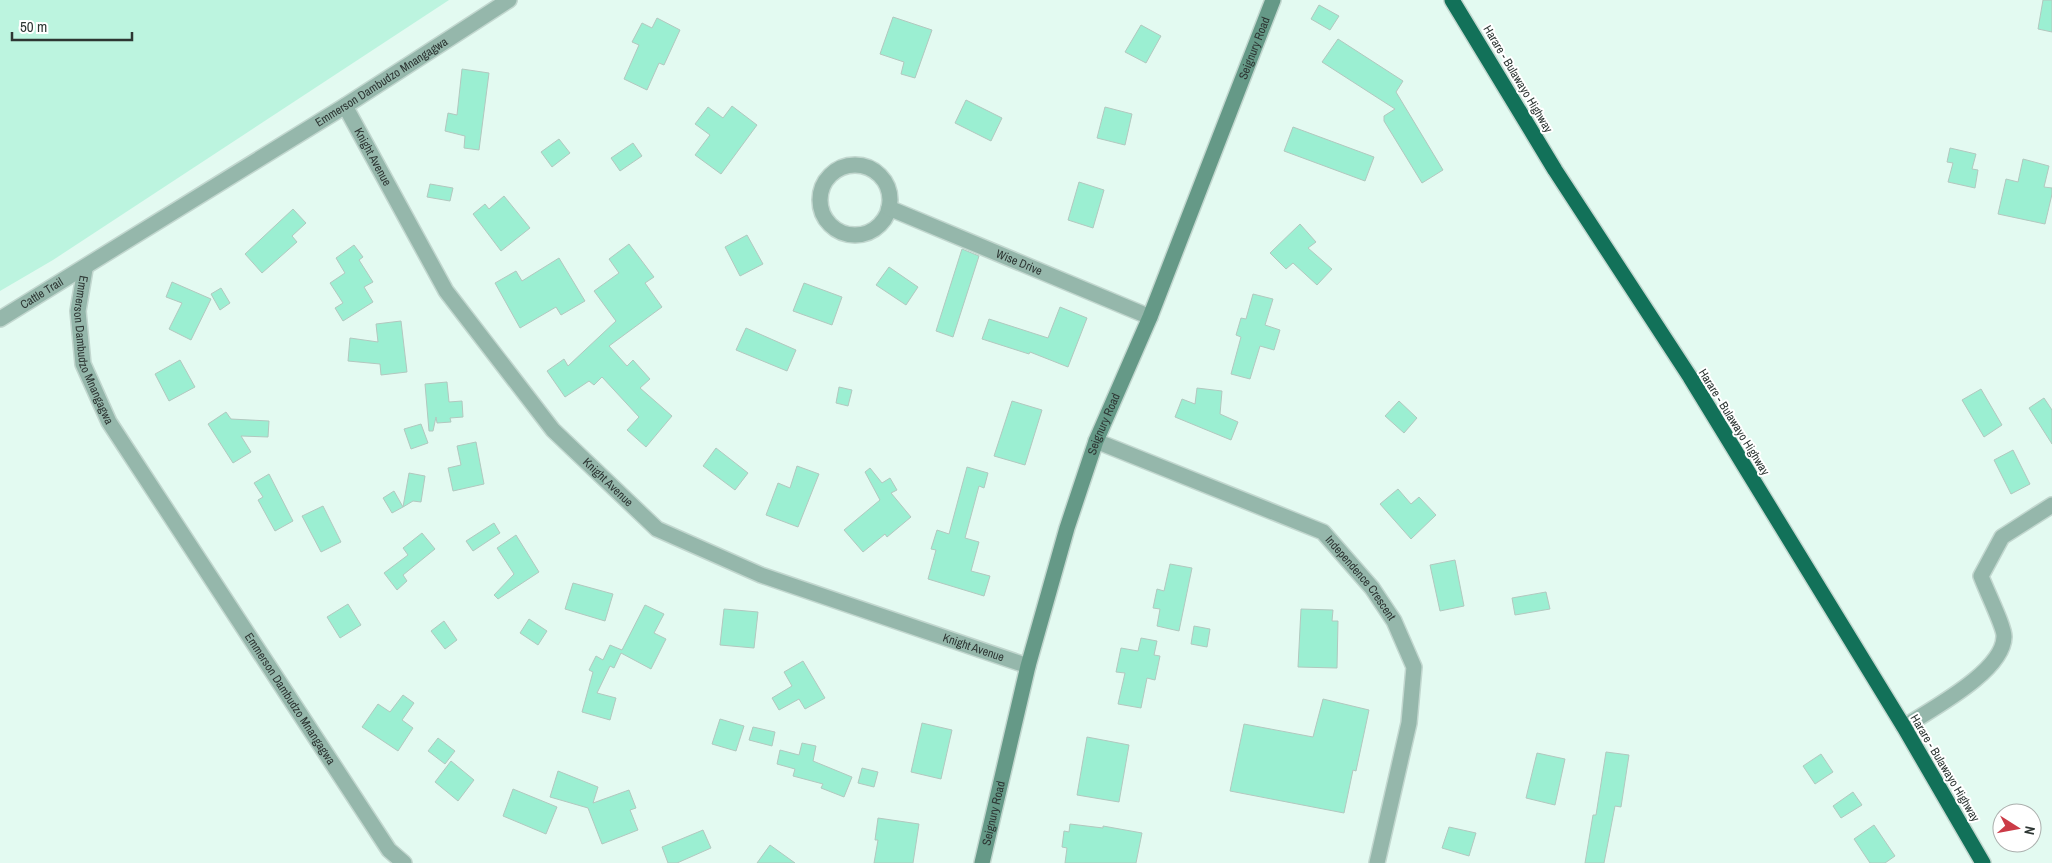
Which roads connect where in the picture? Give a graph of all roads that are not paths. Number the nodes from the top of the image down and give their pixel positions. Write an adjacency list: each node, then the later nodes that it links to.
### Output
1 (508, 0): 4 (street, Emmerson Dambudzo Mnangagwa)
2 (1272, 0): 7 (main road, Seignury Road)
3 (1452, 0): 12 (highway, Harare - Bulawayo Highway)
4 (345, 106): 6 (street, Emmerson Dambudzo Mnangagwa); 11 (street, Knight Avenue)
5 (889, 208): 5 (street); 7 (street, Wise Drive)
6 (85, 269): 8 (street, Cattle Trail); 13 (street, Emmerson Dambudzo Mnangagwa)
7 (1150, 317): 9 (main road, Seignury Road)
8 (0, 319)
9 (1096, 441): 11 (main road, Seignury Road); 15 (street, Independence Crescent)
10 (2052, 505): 12 (street)
11 (1028, 666): 14 (main road, Seignury Road)
12 (1904, 727): 16 (highway, Harare - Bulawayo Highway)
13 (404, 863)
14 (982, 863)
15 (1377, 863)
16 (1984, 863)

